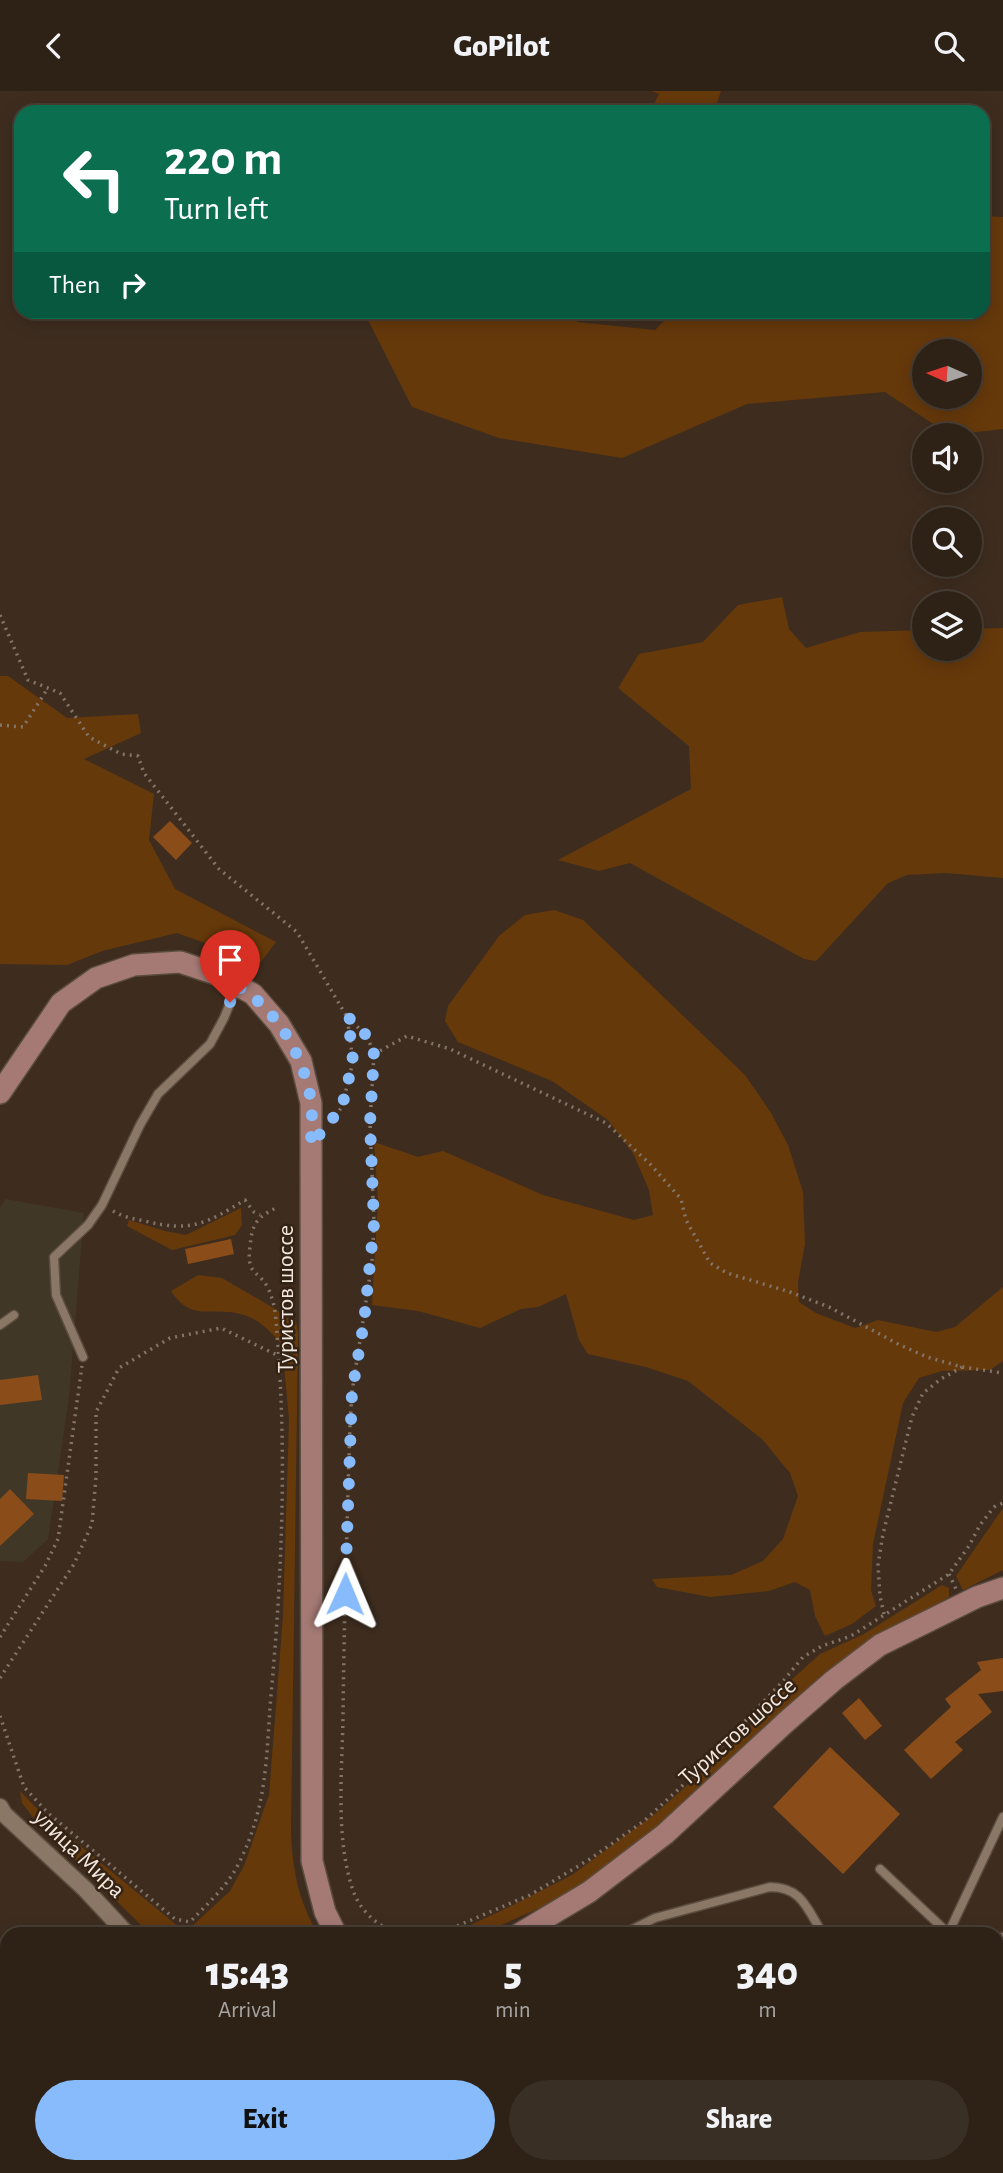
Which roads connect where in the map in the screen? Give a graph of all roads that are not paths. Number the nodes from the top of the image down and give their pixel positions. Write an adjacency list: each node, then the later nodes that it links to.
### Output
1 (237, 986): 2 (main road, Туристов шоссе); 5 (lane); 11 (main road, Туристов шоссе)
2 (0, 1093)
3 (14, 1315): 4 (lane)
4 (0, 1325)
5 (83, 1357)
6 (1003, 1588): 12 (main road, Туристов шоссе)
7 (0, 1807): 10 (street, улица Мира)
8 (1003, 1817): 16 (lane)
9 (880, 1869): 15 (lane)
10 (120, 1927)
11 (333, 1927)
12 (531, 1927)
13 (637, 1927): 14 (lane)
14 (818, 1927)
15 (942, 1927)
16 (952, 1927)

